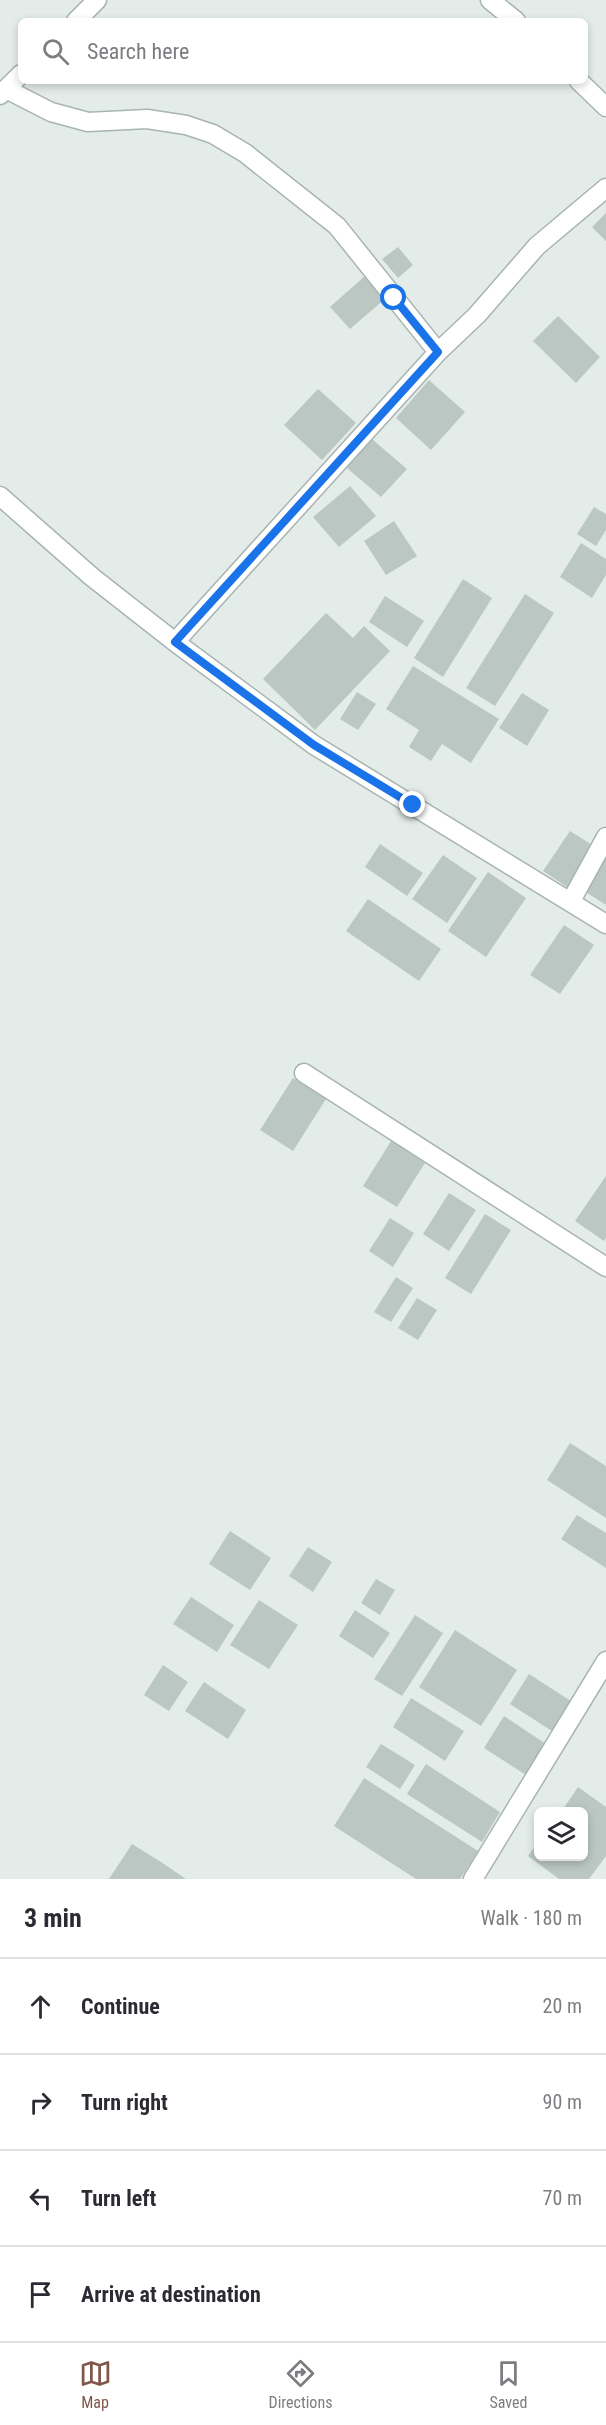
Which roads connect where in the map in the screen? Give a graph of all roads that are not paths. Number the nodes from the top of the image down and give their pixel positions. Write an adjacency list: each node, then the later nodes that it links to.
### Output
1 (97, 0): 3 (street)
2 (490, 0): 4 (street)
3 (78, 18)
4 (512, 18)
5 (18, 77): 7 (street)
6 (582, 84): 8 (street)
7 (3, 92): 10 (street)
8 (606, 108)
9 (606, 188): 10 (street)
10 (438, 352): 12 (street)
11 (0, 496): 12 (street)
12 (175, 642): 14 (street)
13 (606, 837): 14 (street)
14 (571, 901): 15 (street)
15 (606, 924)
16 (304, 1073): 17 (street)
17 (606, 1267)
18 (606, 1660): 19 (street)
19 (473, 1879)

